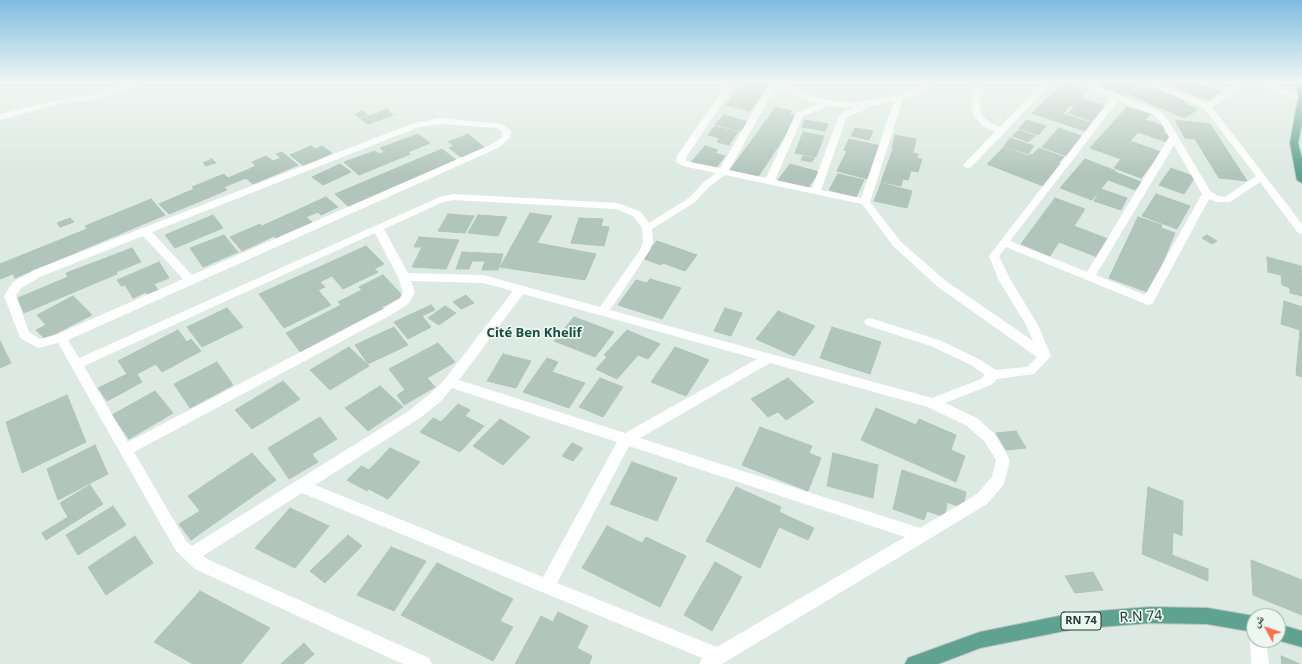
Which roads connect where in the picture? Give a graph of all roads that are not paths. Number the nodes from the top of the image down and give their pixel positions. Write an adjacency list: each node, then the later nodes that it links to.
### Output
1 (19, 112): 13 (street)
2 (713, 112): 17 (street)
3 (757, 112): 17 (street)
4 (804, 112): 20 (street)
5 (850, 112): 21 (street)
6 (894, 112): 23 (street)
7 (977, 112): 14 (street)
8 (1019, 112): 14 (street)
9 (1105, 112): 28 (street)
10 (1157, 112): 15 (street)
11 (1211, 112): 18 (street)
12 (1300, 112): 19 (main road)
13 (0, 117)
14 (1000, 131): 16 (street)
15 (1174, 137): 22 (street); 30 (street)
16 (968, 165)
17 (723, 172): 20 (street); 25 (street)
18 (1261, 178): 22 (street); 27 (street)
19 (1302, 180)
20 (769, 182): 21 (street)
21 (816, 192): 23 (street)
22 (1207, 194): 30 (street)
23 (865, 202): 36 (street)
24 (378, 228): 25 (street); 29 (street); 38 (street)
25 (647, 228): 33 (street)
26 (145, 231): 31 (street); 31 (street); 35 (street)
27 (1302, 232)
28 (1004, 242): 30 (street); 36 (street)
29 (404, 277): 32 (street); 43 (street)
30 (1089, 277)
31 (190, 281): 35 (street)
32 (521, 289): 33 (street); 40 (street)
33 (603, 312): 37 (street)
34 (870, 322): 39 (street)
35 (61, 338): 38 (street)
36 (1045, 356): 39 (street)
37 (769, 358): 41 (street); 42 (street)
38 (76, 364): 43 (street)
39 (994, 375): 41 (street)
40 (450, 382): 42 (street); 44 (street)
41 (932, 403): 45 (street)
42 (626, 439): 45 (street); 47 (street)
43 (125, 450): 46 (street)
44 (302, 486): 46 (street); 47 (street)
45 (920, 535): 52 (street)
46 (191, 555): 53 (street)
47 (547, 586): 52 (street)
48 (1246, 623): 54 (main road, R.N 74 / RN 74)
49 (1286, 634): 50 (main road)
50 (1302, 639)
51 (1259, 648): 55 (street)
52 (713, 660)
53 (423, 664)
54 (914, 664)
55 (1260, 664)

